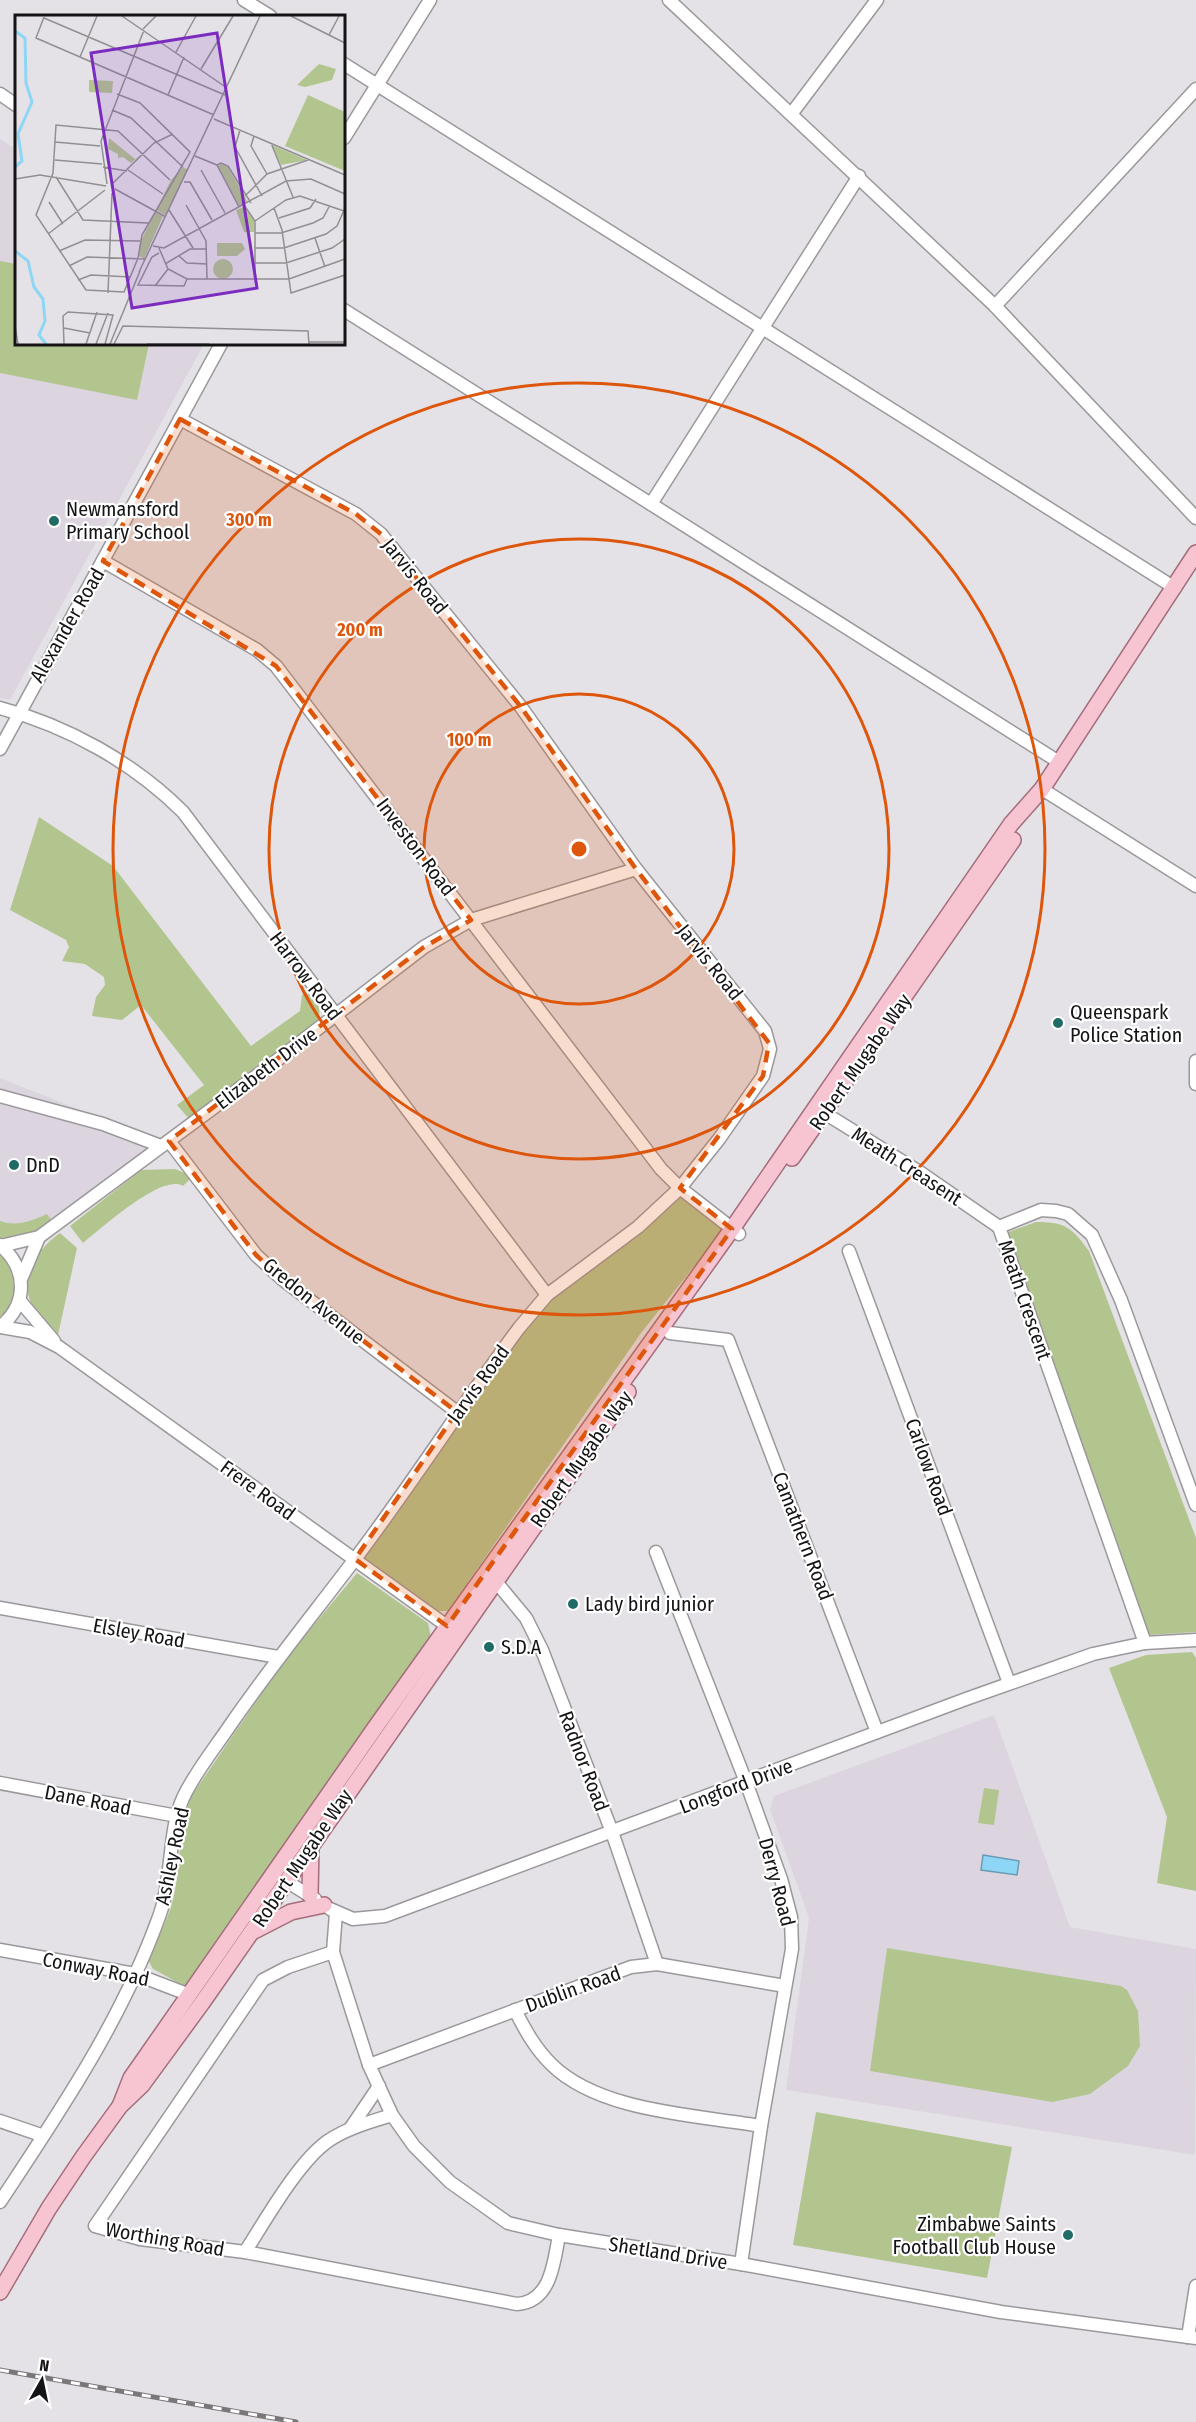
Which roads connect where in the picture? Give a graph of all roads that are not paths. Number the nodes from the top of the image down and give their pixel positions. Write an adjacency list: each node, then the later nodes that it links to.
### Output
1 (244, 0): 5 (street)
2 (430, 0): 7 (street)
3 (669, 0): 11 (street)
4 (877, 0): 11 (street)
5 (268, 15)
6 (345, 65): 7 (street)
7 (377, 85): 12 (street); 16 (street)
8 (1196, 89): 14 (street)
9 (0, 94): 10 (street)
10 (15, 104)
11 (792, 113): 13 (street)
12 (345, 136)
13 (859, 176): 14 (street); 16 (street)
14 (995, 306): 20 (street)
15 (345, 310): 19 (street)
16 (762, 328): 19 (street); 23 (street)
17 (220, 345): 18 (street, Alexander Road)
18 (180, 419): 22 (street, Alexander Road); 29 (street, Jarvis Road)
19 (651, 504): 27 (street)
20 (1196, 518)
21 (1196, 554): 23 (main road, Robert Mugabe Way)
22 (103, 561): 25 (street, Alexander Road); 31 (street, Investon Road)
23 (1175, 588): 27 (main road, Robert Mugabe Way)
24 (0, 708): 25 (street, Harrow Road)
25 (18, 713): 26 (street, Alexander Road); 32 (street, Harrow Road)
26 (0, 748)
27 (1059, 762): 28 (main road, Robert Mugabe Way)
28 (1042, 789): 30 (street); 36 (main road, Robert Mugabe Way)
29 (636, 869): 31 (street, Elizabeth Drive); 38 (street, Jarvis Road)
30 (1196, 886)
31 (471, 920): 32 (street, Elizabeth Drive); 38 (street, Investon Road)
32 (337, 1015): 37 (street, Elizabeth Drive); 45 (street, Harrow Road)
33 (1196, 1061): 34 (street)
34 (1196, 1084)
35 (0, 1096): 37 (street)
36 (819, 1110): 39 (street, Meath Creasent); 40 (main road, Robert Mugabe Way)
37 (165, 1143): 41 (street, Elizabeth Drive); 50 (street, Gredon Avenue)
38 (680, 1188): 40 (street, Investon Road); 45 (street, Jarvis Road)
39 (999, 1227): 51 (street, Meath Crescent); 58 (street, Meath Crescent)
40 (736, 1231): 48 (main road, Robert Mugabe Way); 54 (main road, Robert Mugabe Way)
41 (39, 1237): 42 (street, Elizabeth Drive); 44 (street, Elizabeth Drive)
42 (1, 1246): 44 (street)
43 (849, 1251): 60 (street, Carlow Road)
44 (22, 1276): 46 (street)
45 (546, 1295): 50 (street, Jarvis Road)
46 (21, 1301): 47 (street); 49 (street, Frere Road)
47 (0, 1327): 49 (street, Frere Road)
48 (670, 1333): 54 (main road, Robert Mugabe Way); 61 (street, Camathern Road)
49 (59, 1347): 53 (street, Frere Road)
50 (457, 1413): 53 (street, Jarvis Road)
51 (1196, 1505)
52 (656, 1552): 62 (street, Derry Road)
53 (355, 1559): 56 (street, Frere Road); 59 (street, Ashley Road)
54 (491, 1576): 56 (main road, Robert Mugabe Way); 65 (street, Radnor Road)
55 (0, 1608): 59 (street, Elsley Road)
56 (452, 1630): 66 (main road, Robert Mugabe Way)
57 (1196, 1640): 58 (street, Longford Drive)
58 (1145, 1643): 60 (street, Longford Drive)
59 (278, 1658): 64 (street, Ashley Road)
60 (1009, 1683): 61 (street, Longford Drive)
61 (877, 1732): 62 (street, Longford Drive)
62 (746, 1782): 65 (street, Longford Drive); 76 (street, Derry Road)
63 (0, 1783): 64 (street, Dane Road)
64 (177, 1816): 75 (street, Ashley Road)
65 (612, 1832): 70 (street, Longford Drive); 74 (street, Radnor Road)
66 (306, 1840): 67 (main road, Robert Mugabe Way); 68 (main road); 69 (main road, Robert Mugabe Way)
67 (286, 1881): 68 (street, Longford Drive); 69 (street); 71 (main road, Robert Mugabe Way)
68 (310, 1895): 70 (street, Longford Drive)
69 (257, 1900): 77 (main road, Robert Mugabe Way)
70 (330, 1909): 71 (main road); 73 (street, Shetland Drive)
71 (251, 1933): 81 (main road, Robert Mugabe Way)
72 (0, 1950): 75 (street, Conway Road)
73 (333, 1952): 79 (street, Shetland Drive); 89 (street, Worthing Road)
74 (657, 1964): 76 (street, Dublin Road); 78 (street, Dublin Road)
75 (135, 1974): 77 (street, Conway Road); 86 (street, Ashley Road)
76 (785, 1986): 84 (street, Derry Road)
77 (190, 1995): 81 (main road, Robert Mugabe Way)
78 (515, 2010): 79 (street, Dublin Road); 84 (street)
79 (369, 2065): 80 (street, Shetland Drive)
80 (379, 2086): 82 (street, Shetland Drive); 85 (street)
81 (120, 2106): 92 (main road, Robert Mugabe Way)
82 (392, 2115): 85 (street); 88 (street, Shetland Drive)
83 (0, 2121): 86 (street)
84 (761, 2126): 90 (street, Derry Road)
85 (349, 2130): 89 (street)
86 (41, 2135): 87 (street, Ashley Road)
87 (0, 2202)
88 (559, 2235): 89 (street, Worthing Road); 90 (street, Shetland Drive)
89 (245, 2252)
90 (741, 2264): 93 (street, Shetland Drive)
91 (1196, 2286): 93 (street)
92 (0, 2292)
93 (1192, 2338)

